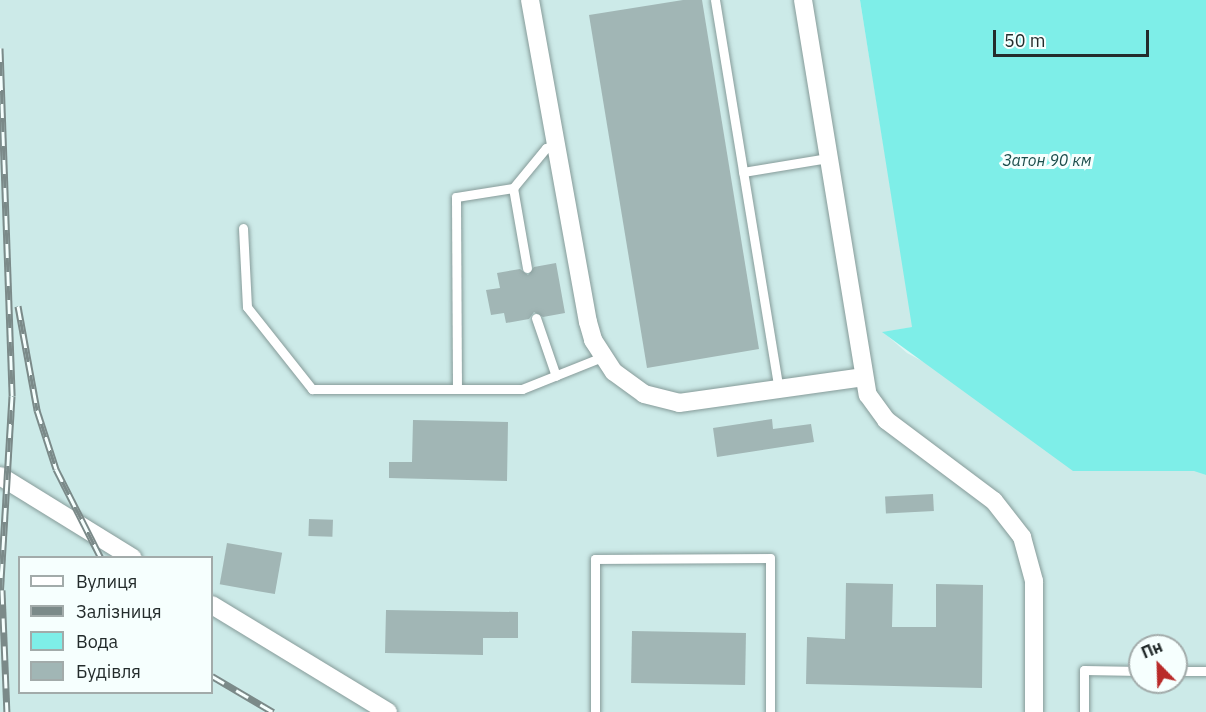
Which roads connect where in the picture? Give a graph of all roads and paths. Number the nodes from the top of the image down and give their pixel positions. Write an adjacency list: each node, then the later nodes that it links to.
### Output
1 (530, 0): 4 (street)
2 (715, 0): 6 (lane)
3 (803, 0): 5 (street)
4 (556, 146): 7 (lane); 11 (street)
5 (828, 158): 6 (lane); 13 (street)
6 (743, 172): 15 (lane)
7 (513, 188): 9 (lane); 14 (lane)
8 (243, 228): 14 (lane)
9 (527, 268)
10 (536, 318): 12 (lane)
11 (602, 357): 12 (lane); 15 (street)
12 (556, 376): 14 (lane)
13 (864, 377): 15 (street); 26 (street)
14 (457, 389)
15 (779, 390)
16 (0, 476): 17 (street)
17 (130, 556)
18 (213, 607): 22 (street)
19 (1128, 671): 27 (lane)
20 (1188, 671): 21 (lane)
21 (1206, 671)
22 (369, 707): 23 (street)
23 (388, 712)
24 (595, 712): 25 (lane)
25 (770, 712)
26 (1034, 712)
27 (1084, 712)

